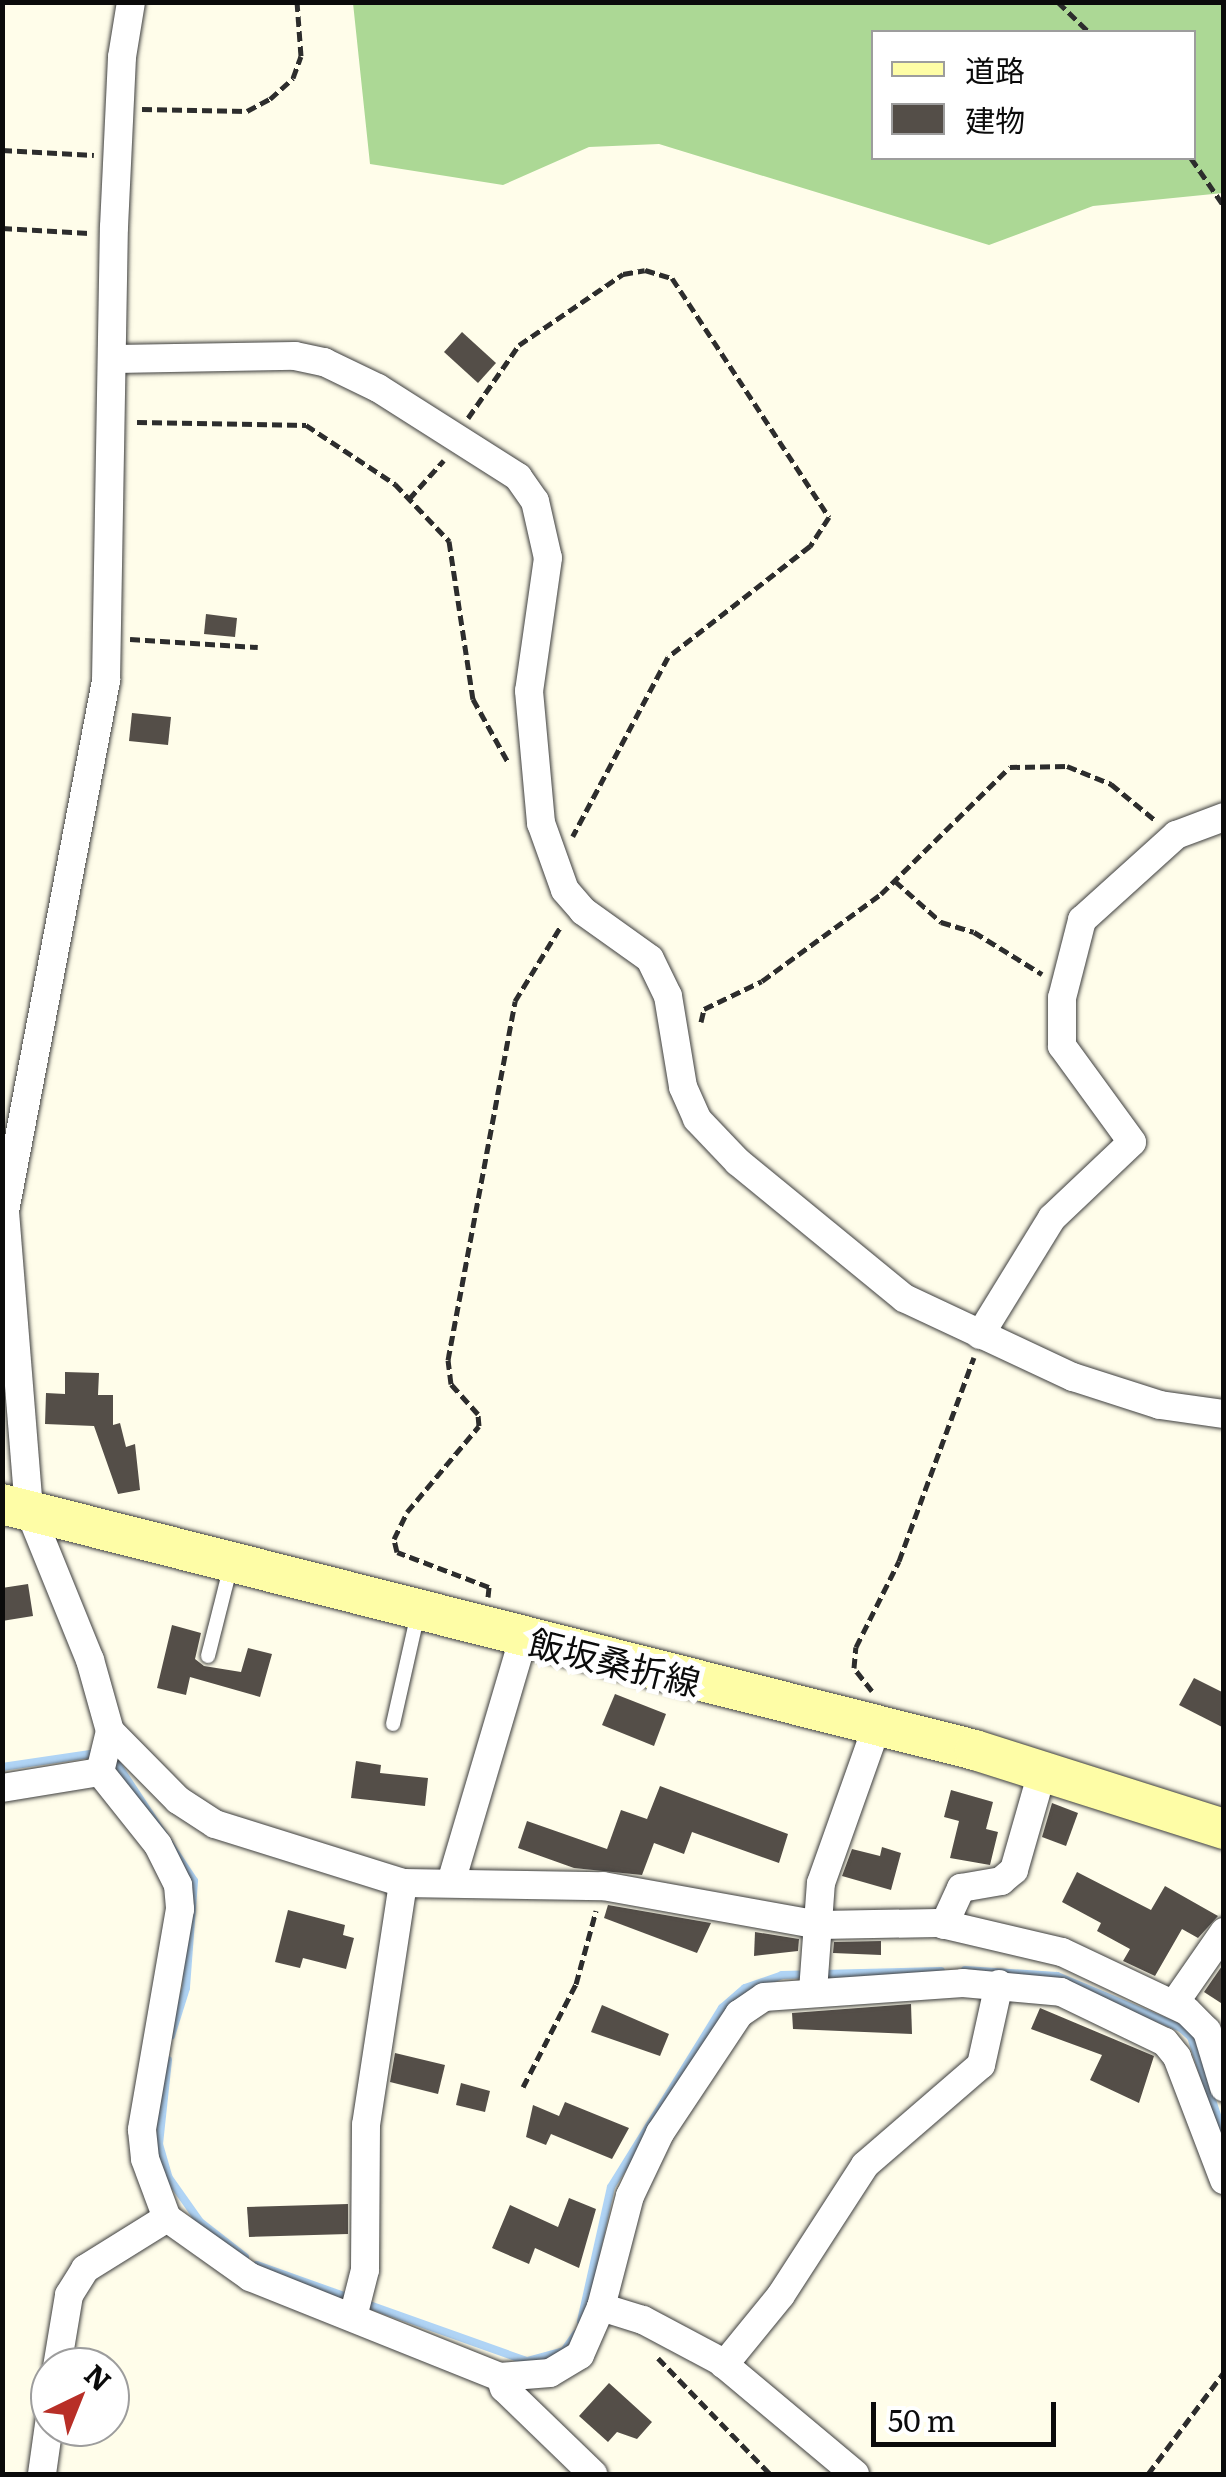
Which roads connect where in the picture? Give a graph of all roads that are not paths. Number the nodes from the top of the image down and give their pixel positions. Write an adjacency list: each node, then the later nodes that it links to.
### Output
1 (131, 2): 2 (street)
2 (116, 359): 4 (street); 6 (street)
3 (1224, 817): 4 (street)
4 (980, 1335): 5 (street)
5 (1224, 1414)
6 (16, 1507): 7 (main road, 飯坂桑折線); 13 (street)
7 (232, 1564): 8 (main road, 飯坂桑折線); 10 (lane)
8 (418, 1613): 9 (main road, 飯坂桑折線); 11 (lane)
9 (504, 1634): 12 (main road, 飯坂桑折線); 17 (street)
10 (208, 1656)
11 (393, 1724)
12 (877, 1726): 14 (main road, 飯坂桑折線); 20 (street)
13 (106, 1753): 15 (street); 18 (street); 27 (street)
14 (1043, 1769): 16 (main road, 飯坂桑折線); 19 (street)
15 (2, 1788)
16 (1224, 1828)
17 (452, 1879): 18 (street); 20 (street)
18 (404, 1882): 28 (street)
19 (944, 1924): 20 (street); 24 (street)
20 (820, 1926): 22 (street)
21 (1224, 1932): 24 (street)
22 (814, 1978): 23 (street); 29 (street)
23 (999, 1984): 24 (street); 31 (street)
24 (1177, 2023): 25 (street); 26 (street)
25 (1224, 2087)
26 (1224, 2180)
27 (168, 2218): 28 (street); 30 (street)
28 (357, 2305): 32 (street)
29 (613, 2311): 31 (street); 32 (street)
30 (60, 2347)
31 (724, 2365): 36 (street)
32 (500, 2377): 35 (street)
33 (46, 2447): 34 (street)
34 (42, 2474)
35 (593, 2474)
36 (855, 2474)

